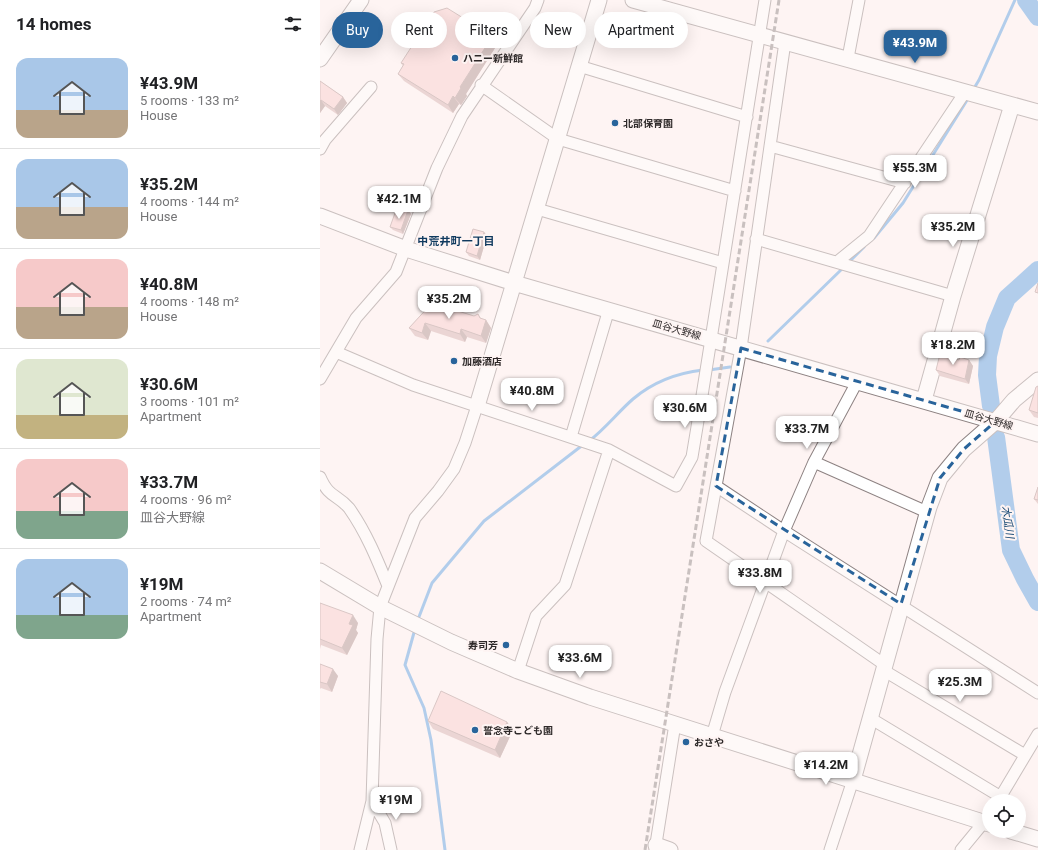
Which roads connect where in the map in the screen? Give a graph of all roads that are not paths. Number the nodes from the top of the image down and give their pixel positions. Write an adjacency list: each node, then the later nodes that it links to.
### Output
1 (361, 0): 10 (street)
2 (538, 0): 12 (street)
3 (599, 0): 11 (street)
4 (633, 0): 7 (street)
5 (765, 0): 7 (street)
6 (859, 0): 9 (street)
7 (760, 35): 8 (street); 17 (street)
8 (785, 42): 9 (street); 19 (street)
9 (848, 58): 14 (street)
10 (320, 59)
11 (579, 66): 17 (street); 18 (street)
12 (481, 85): 18 (street); 26 (street)
13 (371, 87): 20 (street)
14 (965, 92): 15 (street); 21 (street)
15 (1012, 105): 16 (street); 30 (street)
16 (1038, 112)
17 (747, 117): 22 (street)
18 (558, 139): 22 (street); 23 (street)
19 (770, 146): 21 (street); 25 (street)
20 (320, 149)
21 (905, 183): 27 (street)
22 (735, 191): 28 (street)
23 (536, 209): 28 (street); 29 (street)
24 (320, 216): 26 (street, 皿谷大野線)
25 (756, 239): 27 (street); 33 (street)
26 (406, 249): 29 (street, 皿谷大野線); 34 (street)
27 (837, 262): 30 (street)
28 (723, 263): 32 (street)
29 (514, 283): 31 (street, 皿谷大野線); 39 (street)
30 (953, 296): 38 (street)
31 (609, 310): 32 (street, 皿谷大野線); 42 (street)
32 (711, 339): 33 (street, 皿谷大野線); 43 (street)
33 (741, 348): 37 (street, 皿谷大野線); 46 (street)
34 (336, 352): 35 (street); 39 (street)
35 (320, 379)
36 (1038, 380): 40 (street)
37 (857, 382): 38 (street, 皿谷大野線); 44 (street)
38 (924, 400): 40 (street, 皿谷大野線)
39 (477, 406): 42 (street); 51 (street)
40 (996, 421): 41 (street, 皿谷大野線); 47 (street)
41 (1038, 434)
42 (576, 438): 43 (street)
43 (608, 450): 55 (street)
44 (814, 462): 47 (street); 48 (street)
45 (320, 477): 51 (street)
46 (716, 486): 48 (street); 50 (street)
47 (927, 512): 52 (street)
48 (784, 531): 50 (street); 52 (street)
49 (320, 571): 53 (street)
50 (766, 584): 54 (street); 60 (street)
51 (388, 586): 53 (street)
52 (902, 604): 54 (street); 56 (street)
53 (380, 607): 55 (street); 65 (street)
54 (884, 668): 57 (street); 61 (street)
55 (518, 671): 58 (street)
56 (1038, 693)
57 (870, 718): 62 (street); 63 (street)
58 (675, 724): 60 (street); 70 (street)
59 (1038, 734): 61 (street)
60 (712, 736): 62 (street)
61 (1025, 755): 64 (street)
62 (853, 780): 66 (street); 74 (street)
63 (992, 794)
64 (1003, 794)
65 (372, 801): 71 (street); 72 (street)
66 (982, 819)
67 (982, 827): 75 (street)
68 (1026, 835): 69 (street)
69 (1038, 839)
70 (656, 848): 73 (street)
71 (360, 850)
72 (390, 850)
73 (670, 850)
74 (830, 850)
75 (961, 850)

